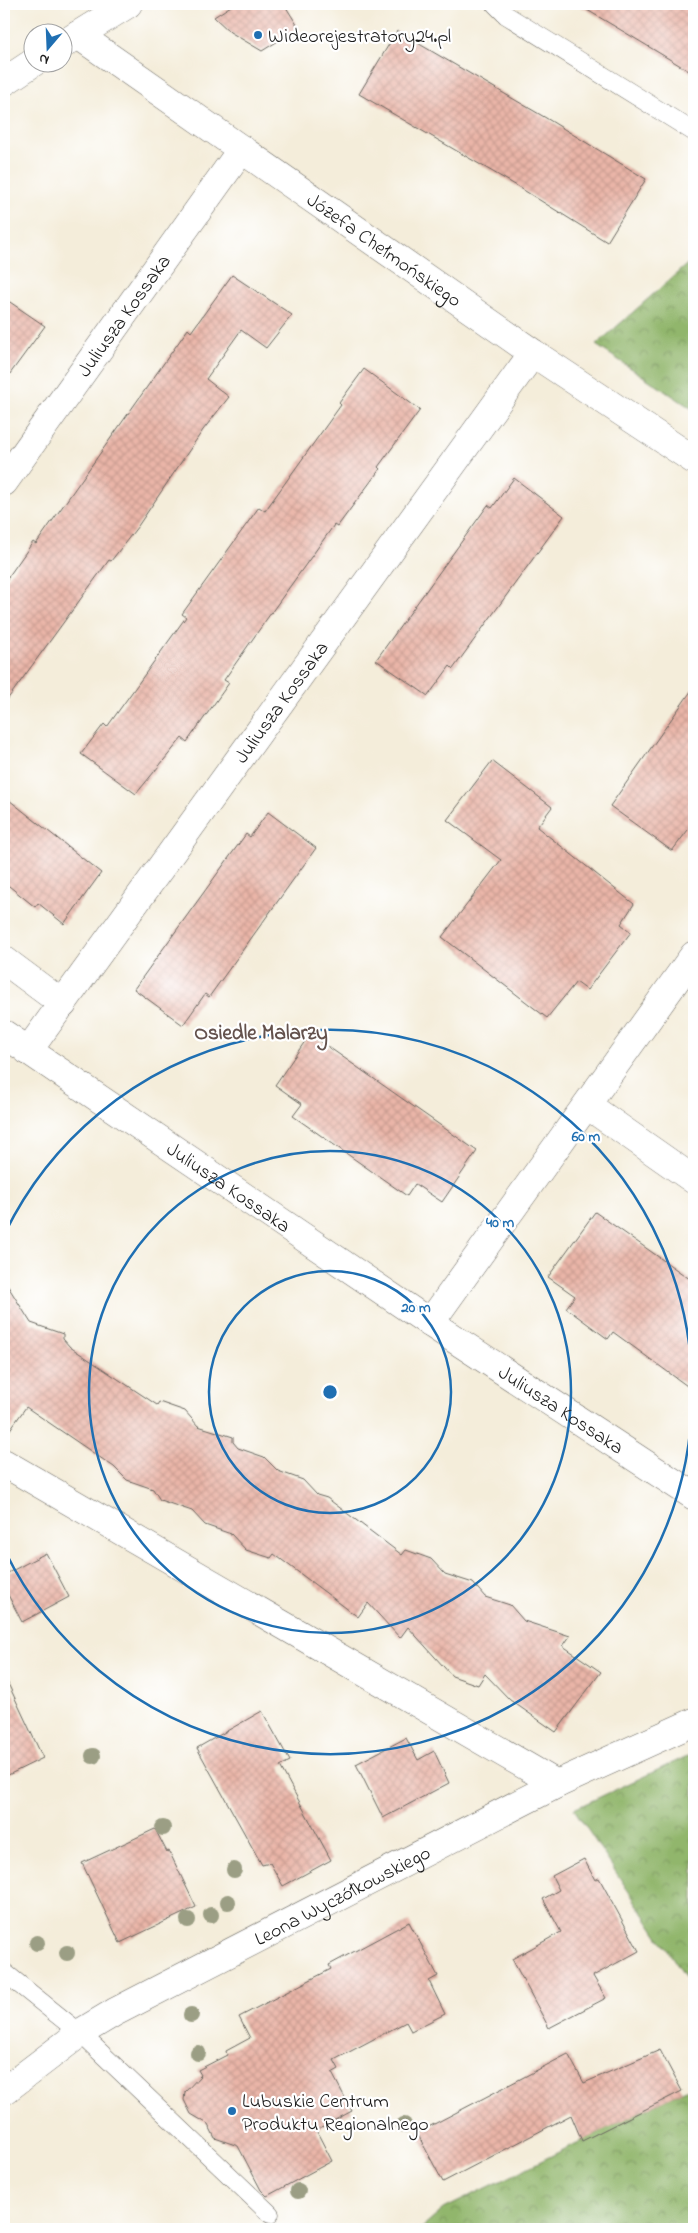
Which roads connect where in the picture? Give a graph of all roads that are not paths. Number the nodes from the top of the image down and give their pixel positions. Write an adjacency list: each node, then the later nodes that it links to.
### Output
1 (128, 4): 3 (street)
2 (495, 4): 7 (lane)
3 (72, 39)
4 (72, 41): 8 (street, Józefa Chełmońskiego)
5 (22, 70): 6 (street)
6 (4, 82)
7 (694, 132)
8 (242, 149): 9 (street, Józefa Chełmońskiego); 10 (street, Juliusza Kossaka)
9 (533, 353): 11 (street, Józefa Chełmońskiego); 15 (street, Juliusza Kossaka)
10 (12, 454): 12 (street, Juliusza Kossaka)
11 (694, 460)
12 (4, 482)
13 (694, 955): 18 (street)
14 (4, 960): 15 (street)
15 (62, 1004): 17 (street, Juliusza Kossaka)
16 (4, 1034): 17 (street, Juliusza Kossaka)
17 (28, 1051): 20 (street, Juliusza Kossaka)
18 (587, 1105): 19 (street); 20 (street)
19 (694, 1180)
20 (430, 1323): 22 (street, Juliusza Kossaka)
21 (4, 1463): 24 (street)
22 (694, 1496)
23 (694, 1722): 24 (street, Leona Wyczółkowskiego)
24 (557, 1784): 26 (street, Leona Wyczółkowskiego)
25 (4, 1972): 26 (lane)
26 (80, 2033): 27 (street, Leona Wyczółkowskiego); 28 (lane)
27 (4, 2091)
28 (270, 2214)

